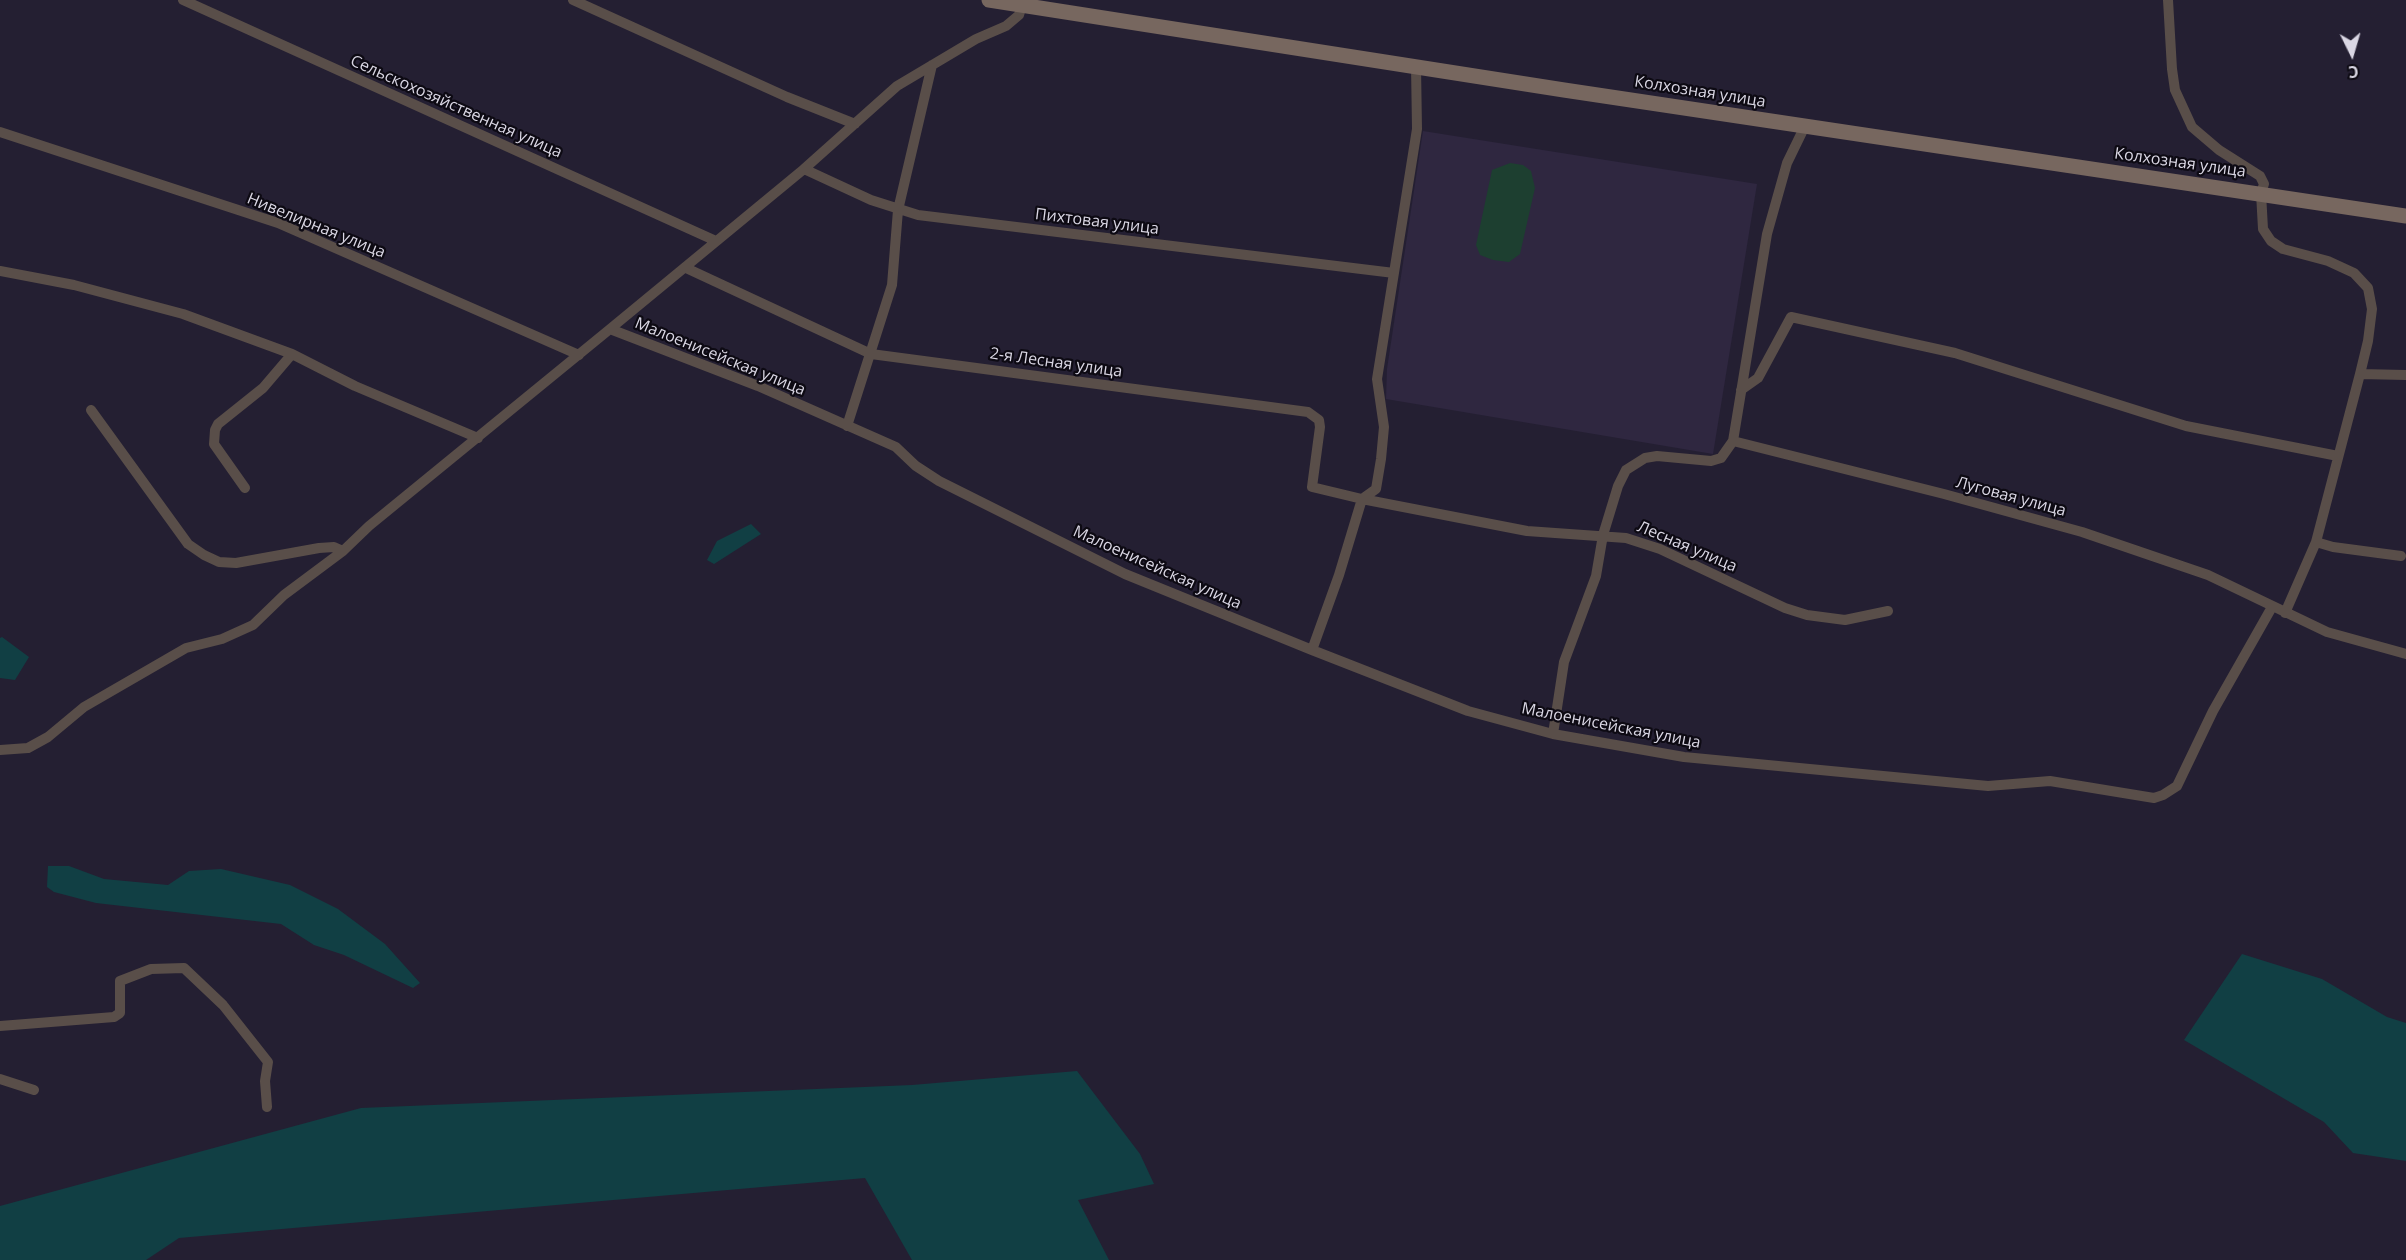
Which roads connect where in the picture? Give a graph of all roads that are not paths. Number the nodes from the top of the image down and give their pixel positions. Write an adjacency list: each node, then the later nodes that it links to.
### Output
1 (183, 0): 15 (street, Сельскохозяйственная улица)
2 (573, 0): 8 (street)
3 (989, 0): 5 (main road, Колхозная улица)
4 (2168, 0): 12 (street)
5 (1022, 5): 6 (street); 7 (main road, Колхозная улица)
6 (932, 65): 8 (street); 13 (street)
7 (1416, 66): 9 (main road, Колхозная улица); 18 (street)
8 (855, 124): 11 (street)
9 (1805, 126): 12 (main road, Колхозная улица); 25 (street)
10 (0, 132): 22 (street, Нивелирная улица)
11 (804, 169): 13 (street, Пихтовая улица); 15 (street)
12 (2261, 193): 14 (main road, Колхозная улица); 23 (street)
13 (898, 210): 18 (street, Пихтовая улица); 21 (street)
14 (2406, 216)
15 (716, 242): 16 (street)
16 (686, 268): 19 (street); 21 (street, 2-я Лесная улица)
17 (0, 271): 20 (street)
18 (1394, 273): 32 (street)
19 (610, 329): 22 (street, Малоенисейская улица); 27 (street, Малоенисейская улица)
20 (292, 354): 28 (street); 31 (street)
21 (871, 354): 27 (street); 32 (street, 2-я Лесная улица)
22 (579, 355): 28 (street, Малоенисейская улица)
23 (2360, 375): 24 (street); 30 (street)
24 (2406, 375)
25 (1741, 390): 29 (street); 30 (street)
26 (91, 410): 35 (street)
27 (847, 426): 40 (street, Малоенисейская улица)
28 (478, 438): 35 (street, Малоенисейская улица)
29 (1733, 441): 33 (street); 37 (street, Луговая улица)
30 (2337, 456): 34 (street)
31 (245, 488)
32 (1362, 499): 33 (street, Лесная улица); 40 (street)
33 (1603, 535): 38 (street, Лесная улица); 42 (street)
34 (2316, 542): 36 (street); 39 (street)
35 (343, 551): 43 (street, Малоенисейская улица)
36 (2401, 556)
37 (2272, 607): 39 (street, Луговая улица); 42 (street, Малоенисейская улица)
38 (1888, 611)
39 (2285, 613): 41 (street, Луговая улица)
40 (1312, 650): 42 (street, Малоенисейская улица)
41 (2406, 654)
42 (1553, 734)
43 (0, 750)
44 (0, 1026): 47 (street)
45 (0, 1079): 46 (street)
46 (34, 1090)
47 (267, 1107)

